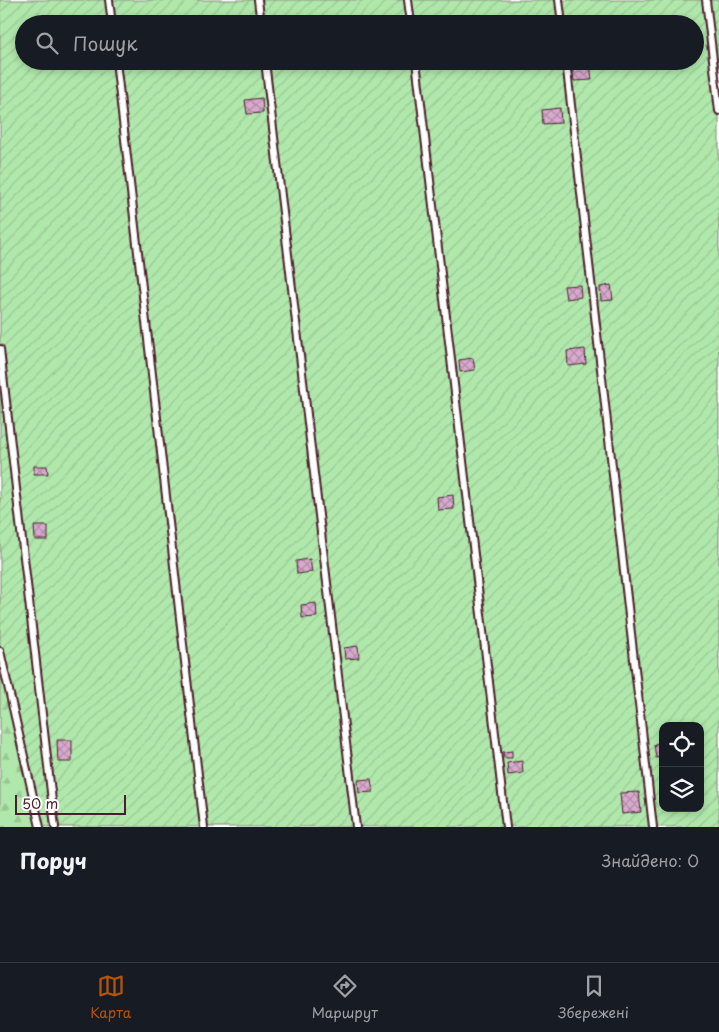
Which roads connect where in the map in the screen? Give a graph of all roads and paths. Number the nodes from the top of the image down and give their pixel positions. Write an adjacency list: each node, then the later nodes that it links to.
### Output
1 (109, 0): 6 (lane)
2 (258, 0): 7 (lane)
3 (408, 0): 8 (lane)
4 (560, 0): 9 (lane)
5 (706, 0): 14 (lane)
6 (111, 15)
7 (260, 15)
8 (410, 15)
9 (561, 15)
10 (117, 70): 19 (lane)
11 (266, 70): 20 (lane)
12 (417, 70): 21 (lane)
13 (567, 70): 22 (lane)
14 (719, 111)
15 (0, 349): 18 (lane)
16 (0, 651): 17 (lane)
17 (40, 827)
18 (55, 827)
19 (204, 827)
20 (356, 827)
21 (506, 827)
22 (653, 827)

